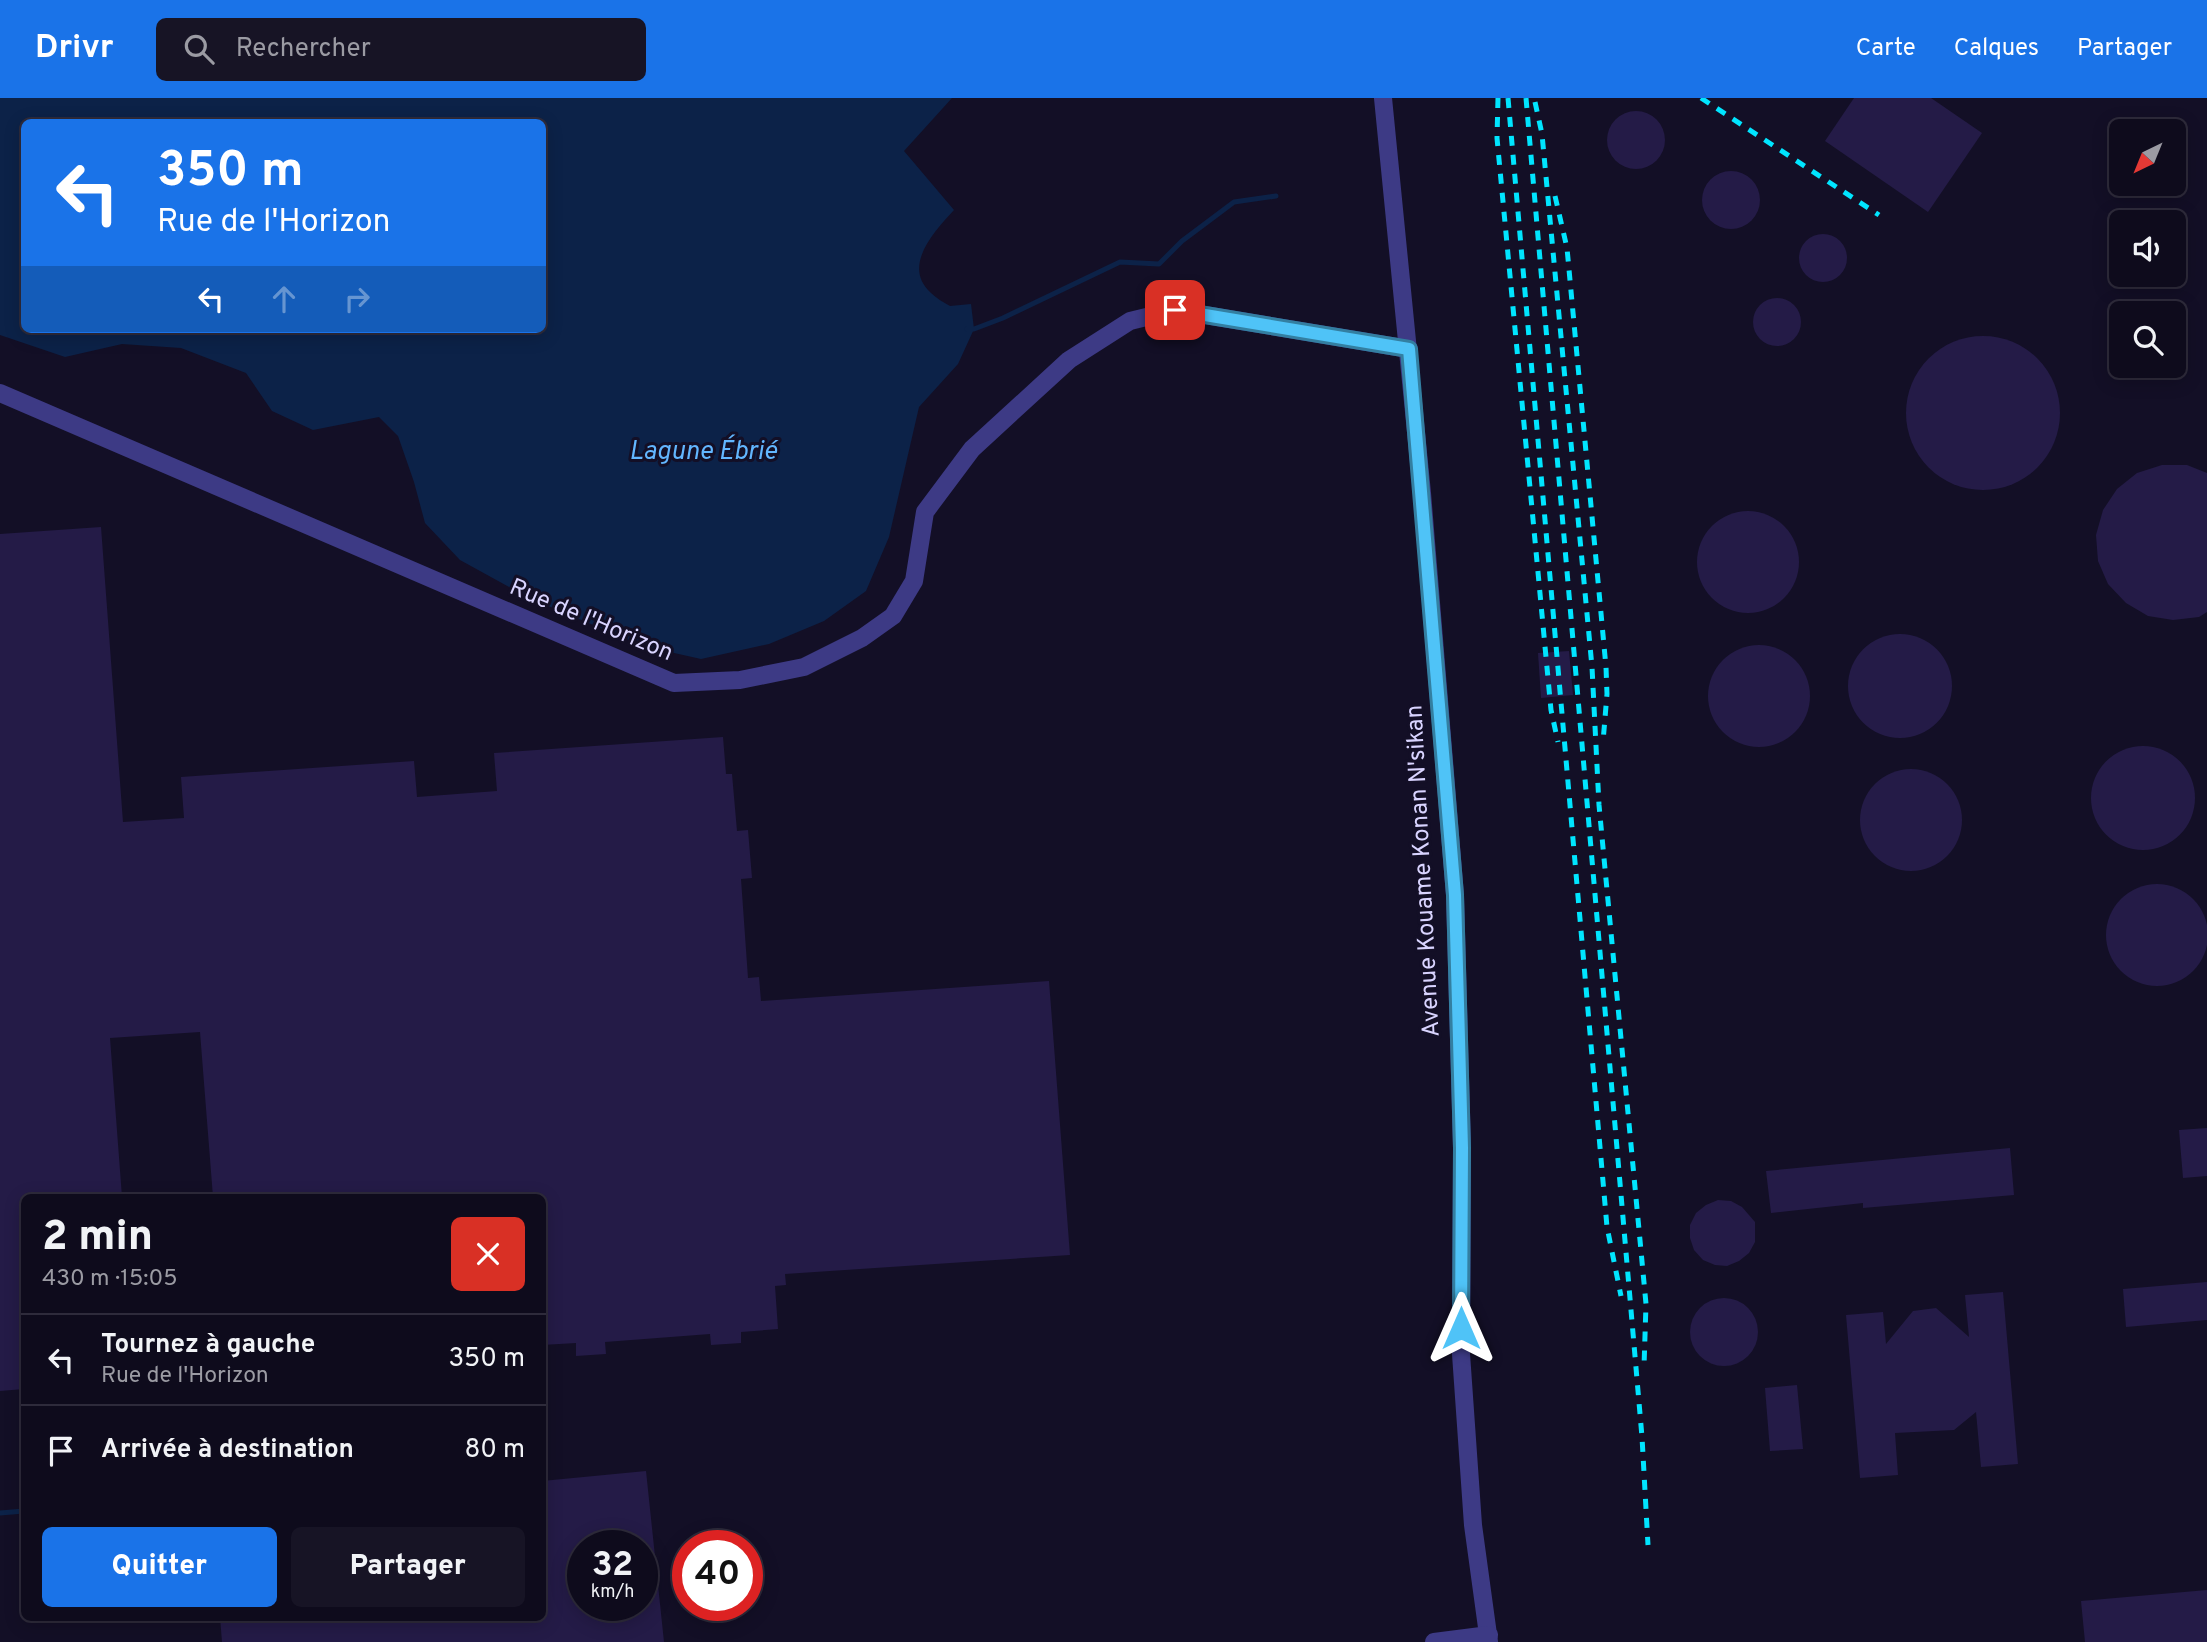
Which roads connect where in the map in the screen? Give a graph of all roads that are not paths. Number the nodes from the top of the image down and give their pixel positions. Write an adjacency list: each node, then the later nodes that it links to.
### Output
1 (1383, 98): 2 (street, Avenue Kouame Konan N'sikan)
2 (1409, 349): 3 (street, Rue de l'Horizon); 4 (street, Avenue Kouame Konan N'sikan)
3 (0, 393)
4 (1489, 1639): 5 (street)
5 (1434, 1642)

